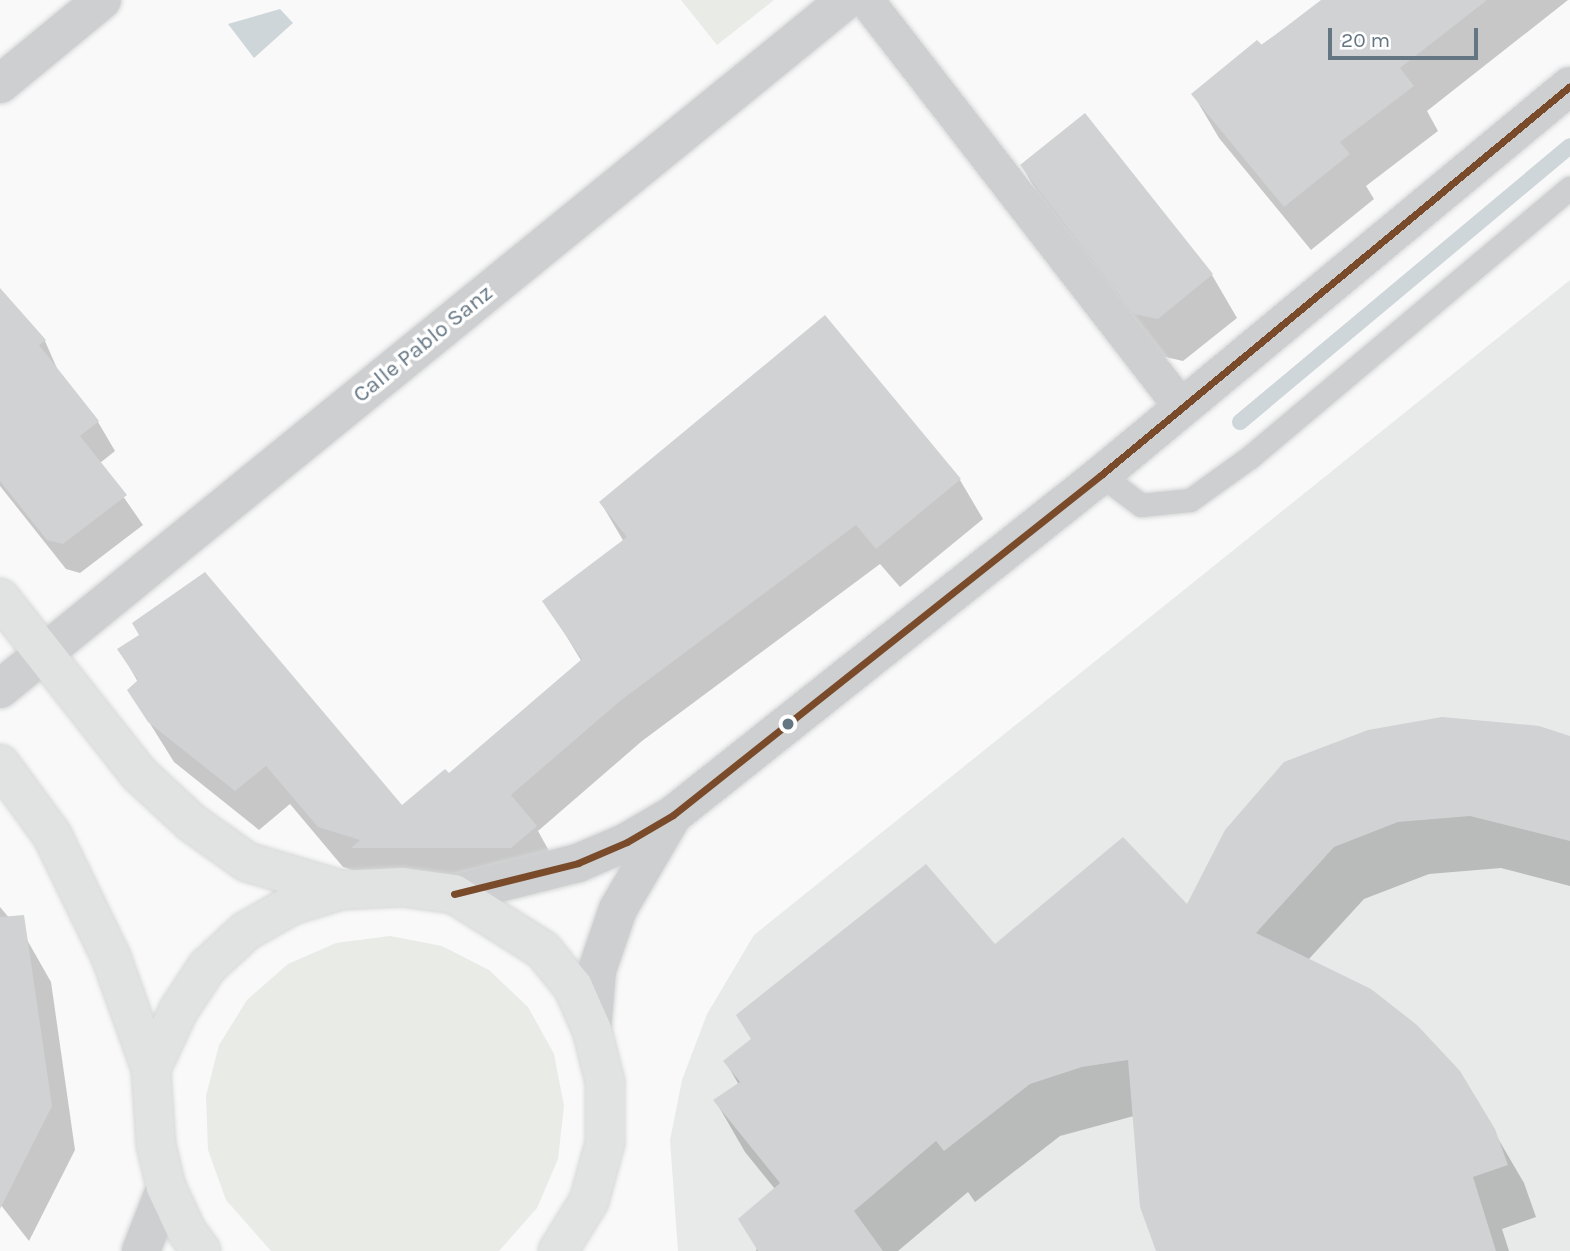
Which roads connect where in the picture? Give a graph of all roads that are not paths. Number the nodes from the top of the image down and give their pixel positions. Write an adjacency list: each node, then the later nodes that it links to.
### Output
1 (102, 0): 4 (street)
2 (846, 0): 10 (street, Calle Pablo Sanz)
3 (866, 0): 7 (street)
4 (0, 84)
5 (1570, 86): 7 (street)
6 (1570, 188): 8 (lane)
7 (1182, 408): 8 (street)
8 (1101, 475): 13 (street)
9 (0, 598): 10 (main road)
10 (45, 651): 11 (street, Calle Pablo Sanz); 14 (main road)
11 (0, 689)
12 (0, 764): 17 (main road)
13 (673, 815): 15 (street); 16 (street)
14 (341, 890): 15 (main road); 17 (main road)
15 (454, 894): 16 (main road)
16 (592, 1030): 19 (main road)
17 (151, 1069): 18 (main road)
18 (166, 1187): 20 (street); 21 (main road)
19 (589, 1201): 22 (main road); 23 (main road)
20 (141, 1251)
21 (201, 1251)
22 (558, 1251)
23 (584, 1251)

